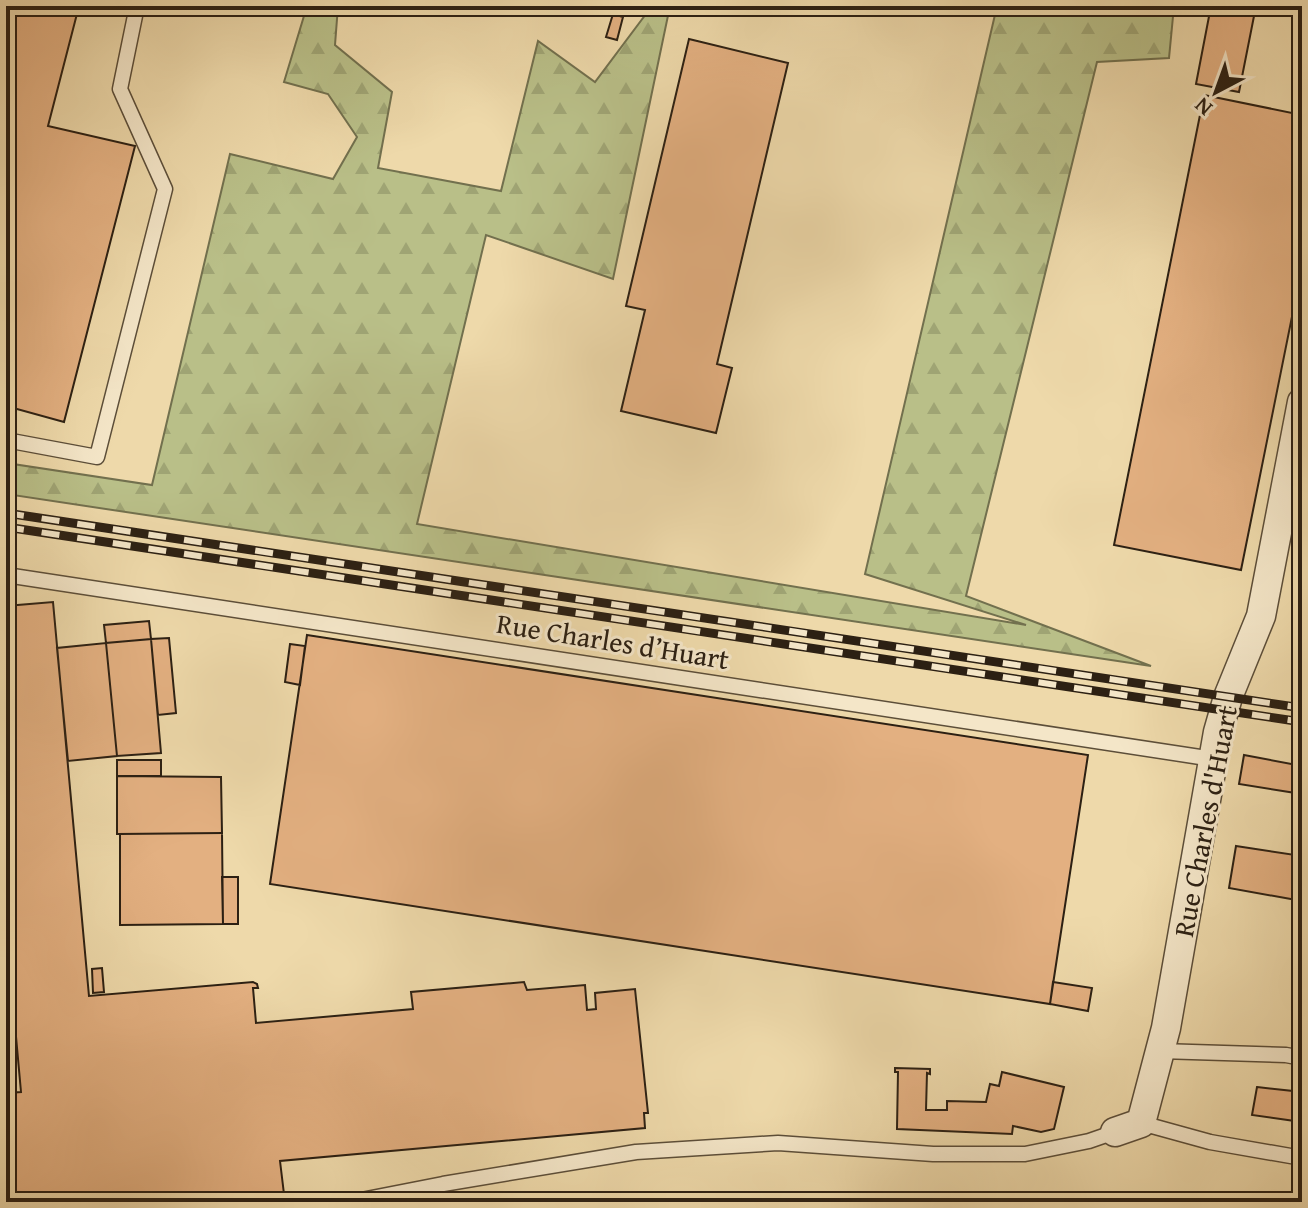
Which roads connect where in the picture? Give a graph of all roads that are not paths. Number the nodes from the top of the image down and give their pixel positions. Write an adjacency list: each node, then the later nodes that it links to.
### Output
1 (137, 6): 3 (lane)
2 (1302, 402): 5 (street, Rue Charles d'Huart)
3 (6, 440)
4 (6, 575): 5 (lane, Rue Charles d’Huart)
5 (1213, 759): 6 (street, Rue Charles d'Huart)
6 (1160, 1051): 7 (lane); 8 (street, Rue Charles d'Huart)
7 (1302, 1058)
8 (1128, 1128): 9 (lane); 10 (lane)
9 (1302, 1158)
10 (351, 1202)

